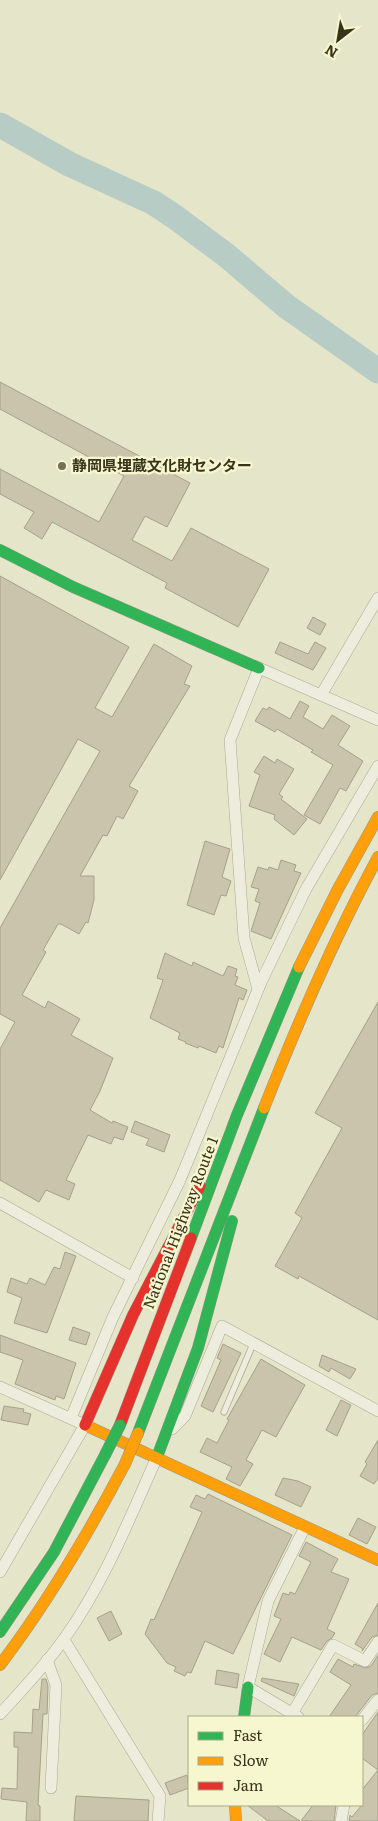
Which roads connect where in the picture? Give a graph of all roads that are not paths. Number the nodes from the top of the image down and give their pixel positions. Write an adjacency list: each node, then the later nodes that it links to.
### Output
1 (0, 550): 3 (main road)
2 (378, 598): 4 (street)
3 (259, 668): 4 (street); 9 (street)
4 (321, 695): 5 (street)
5 (378, 720)
6 (378, 766): 9 (street)
7 (378, 817): 10 (main road, National Highway Route 1)
8 (378, 857): 11 (main road)
9 (258, 989): 13 (street)
10 (240, 1110): 19 (main road); 25 (main road, National Highway Route 1, bridge)
11 (259, 1118): 20 (main road); 29 (main road, bridge)
12 (0, 1203): 13 (street)
13 (133, 1278): 18 (street)
14 (254, 1344): 16 (street); 17 (lane); 20 (street)
15 (0, 1387): 18 (street)
16 (378, 1411)
17 (224, 1412)
18 (71, 1418): 19 (street)
19 (85, 1425): 21 (main road); 24 (street)
20 (165, 1435): 21 (main road)
21 (157, 1457): 22 (main road); 26 (street)
22 (305, 1527): 23 (main road); 30 (street)
23 (378, 1560)
24 (0, 1572)
25 (0, 1632)
26 (64, 1640): 28 (street); 39 (street)
27 (378, 1642): 33 (street)
28 (47, 1660): 32 (street); 36 (street)
29 (0, 1665)
30 (248, 1687): 33 (street); 34 (main road)
31 (378, 1700): 35 (street)
32 (0, 1714)
33 (295, 1715)
34 (244, 1716)
35 (363, 1719)
36 (51, 1788)
37 (235, 1806): 40 (main road)
38 (344, 1806): 41 (street)
39 (158, 1821)
40 (236, 1821)
41 (341, 1821)

